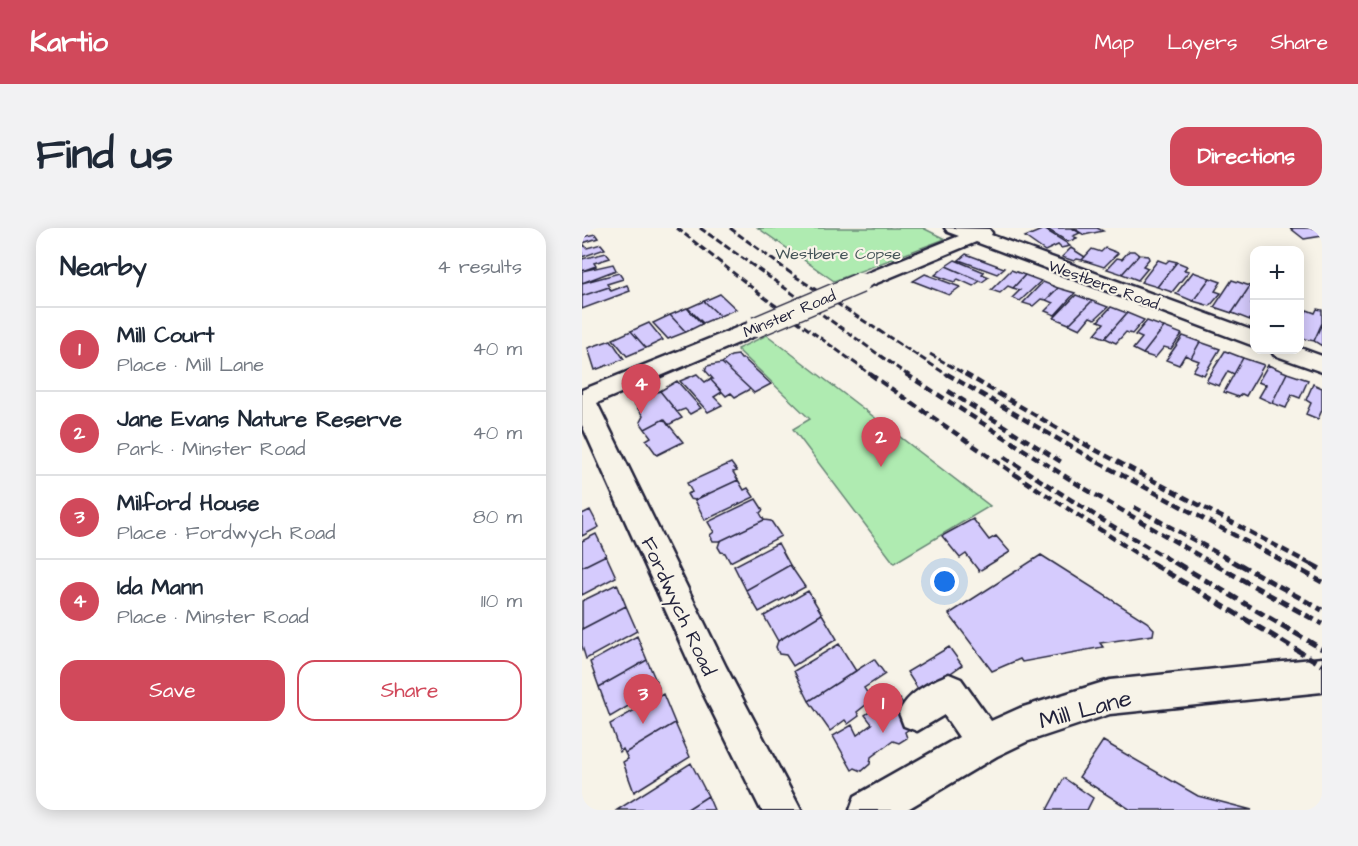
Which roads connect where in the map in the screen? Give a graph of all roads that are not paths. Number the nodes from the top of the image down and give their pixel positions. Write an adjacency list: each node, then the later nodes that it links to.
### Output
1 (954, 228): 3 (street, Westbere Road)
2 (996, 228): 3 (street, Minster Road)
3 (974, 237): 4 (street, Westbere Road); 7 (street, Minster Road, bridge)
4 (1250, 338)
5 (1293, 354): 6 (street)
6 (1322, 364)
7 (582, 400): 11 (street, Fordwych Road)
8 (1322, 675): 10 (street, Mill Lane)
9 (917, 712): 10 (street)
10 (984, 743): 12 (street, Mill Lane)
11 (782, 810)
12 (869, 810)

